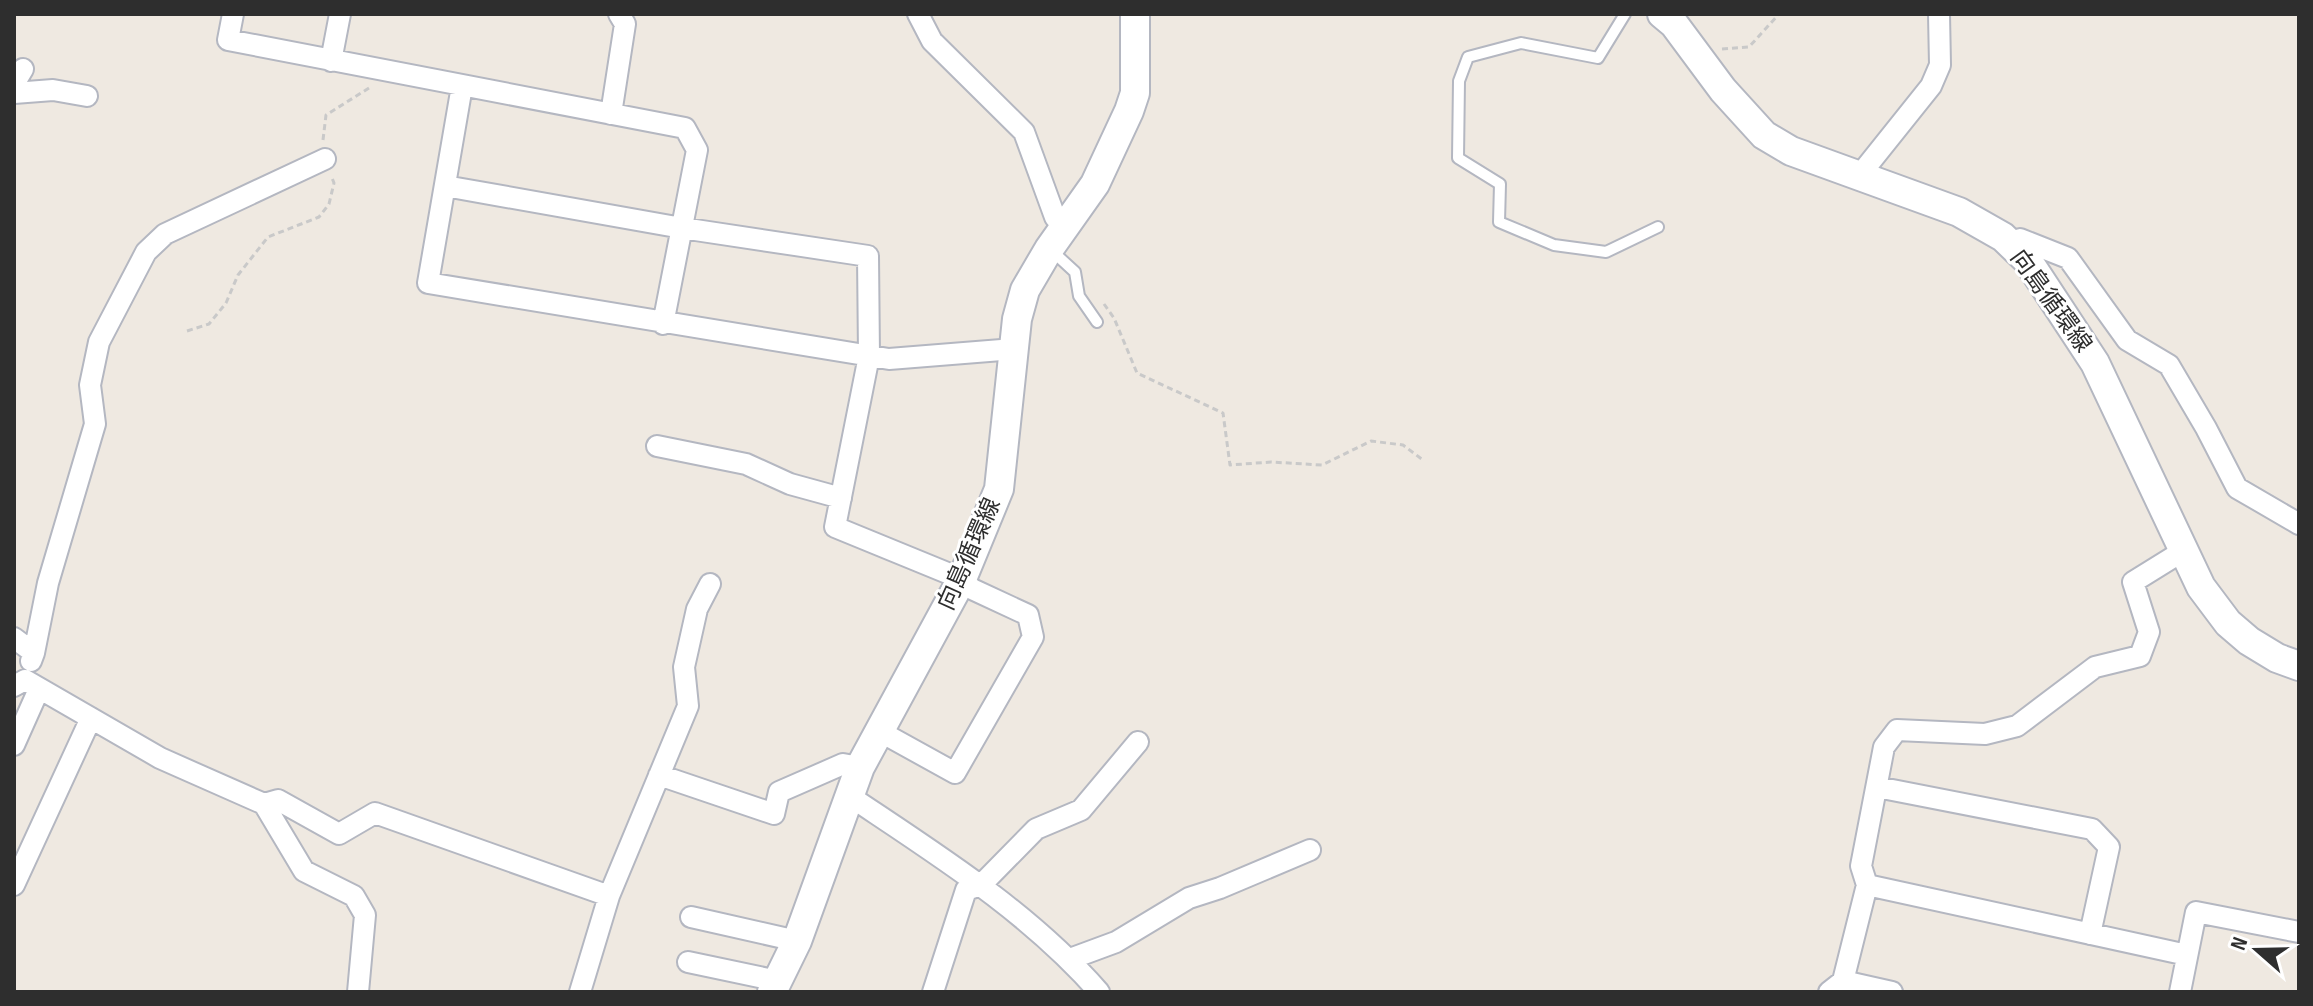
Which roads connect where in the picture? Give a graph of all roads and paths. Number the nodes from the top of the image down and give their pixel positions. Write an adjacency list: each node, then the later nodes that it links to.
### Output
1 (233, 14): 11 (street)
2 (340, 14): 11 (street)
3 (619, 14): 16 (street)
4 (918, 14): 22 (street)
5 (1135, 14): 22 (main road, 向島循環線)
6 (1625, 14): 20 (lane)
7 (1662, 14): 18 (main road, 向島循環線)
8 (1779, 14): 10 (path)
9 (1939, 14): 18 (street)
10 (1719, 49)
11 (331, 61): 12 (street)
12 (385, 71): 13 (street); 17 (path)
13 (462, 86): 16 (street); 19 (street)
14 (14, 93): 15 (street)
15 (87, 96)
16 (611, 114): 21 (street)
17 (325, 159): 27 (path); 38 (street)
18 (1864, 175): 23 (main road, 向島循環線)
19 (445, 186): 21 (street); 26 (street)
20 (1658, 227)
21 (682, 228): 26 (street); 29 (street)
22 (1057, 239): 25 (lane); 28 (main road, 向島循環線)
23 (2012, 246): 33 (street); 34 (main road, 向島循環線)
24 (1096, 293): 31 (path)
25 (1097, 322)
26 (663, 324): 29 (street)
27 (187, 331)
28 (1014, 349): 29 (street); 35 (main road, 向島循環線)
29 (869, 356): 32 (street)
30 (657, 446): 32 (street)
31 (1423, 460)
32 (841, 498): 35 (street)
33 (2299, 524)
34 (2183, 551): 39 (main road, 向島循環線); 47 (street)
35 (962, 579): 42 (main road, 向島循環線); 42 (street)
36 (710, 584): 46 (street)
37 (14, 638): 38 (street)
38 (34, 653): 40 (street)
39 (2299, 666)
40 (26, 685): 41 (street); 44 (street)
41 (91, 718): 49 (street); 51 (street)
42 (879, 731): 45 (main road, 向島循環線)
43 (1138, 742): 52 (street)
44 (14, 745)
45 (860, 767): 46 (street); 48 (main road, 向島循環線)
46 (659, 775): 54 (street)
47 (1877, 787): 53 (street); 57 (street)
48 (848, 795): 52 (street); 58 (main road, 向島循環線)
49 (264, 804): 54 (street); 64 (street)
50 (1310, 850): 60 (street)
51 (14, 885)
52 (981, 885): 60 (street); 66 (street)
53 (1867, 885): 57 (street); 63 (street)
54 (609, 896): 65 (street)
55 (691, 917): 58 (street)
56 (2299, 932): 59 (street)
57 (2090, 934): 59 (street)
58 (797, 941): 62 (main road, 向島循環線)
59 (2187, 955): 69 (street)
60 (1070, 959): 67 (street)
61 (688, 962): 62 (street)
62 (775, 987)
63 (1836, 987): 68 (street)
64 (358, 992)
65 (580, 992)
66 (933, 992)
67 (1099, 992)
68 (1892, 992)
69 (2180, 992)

